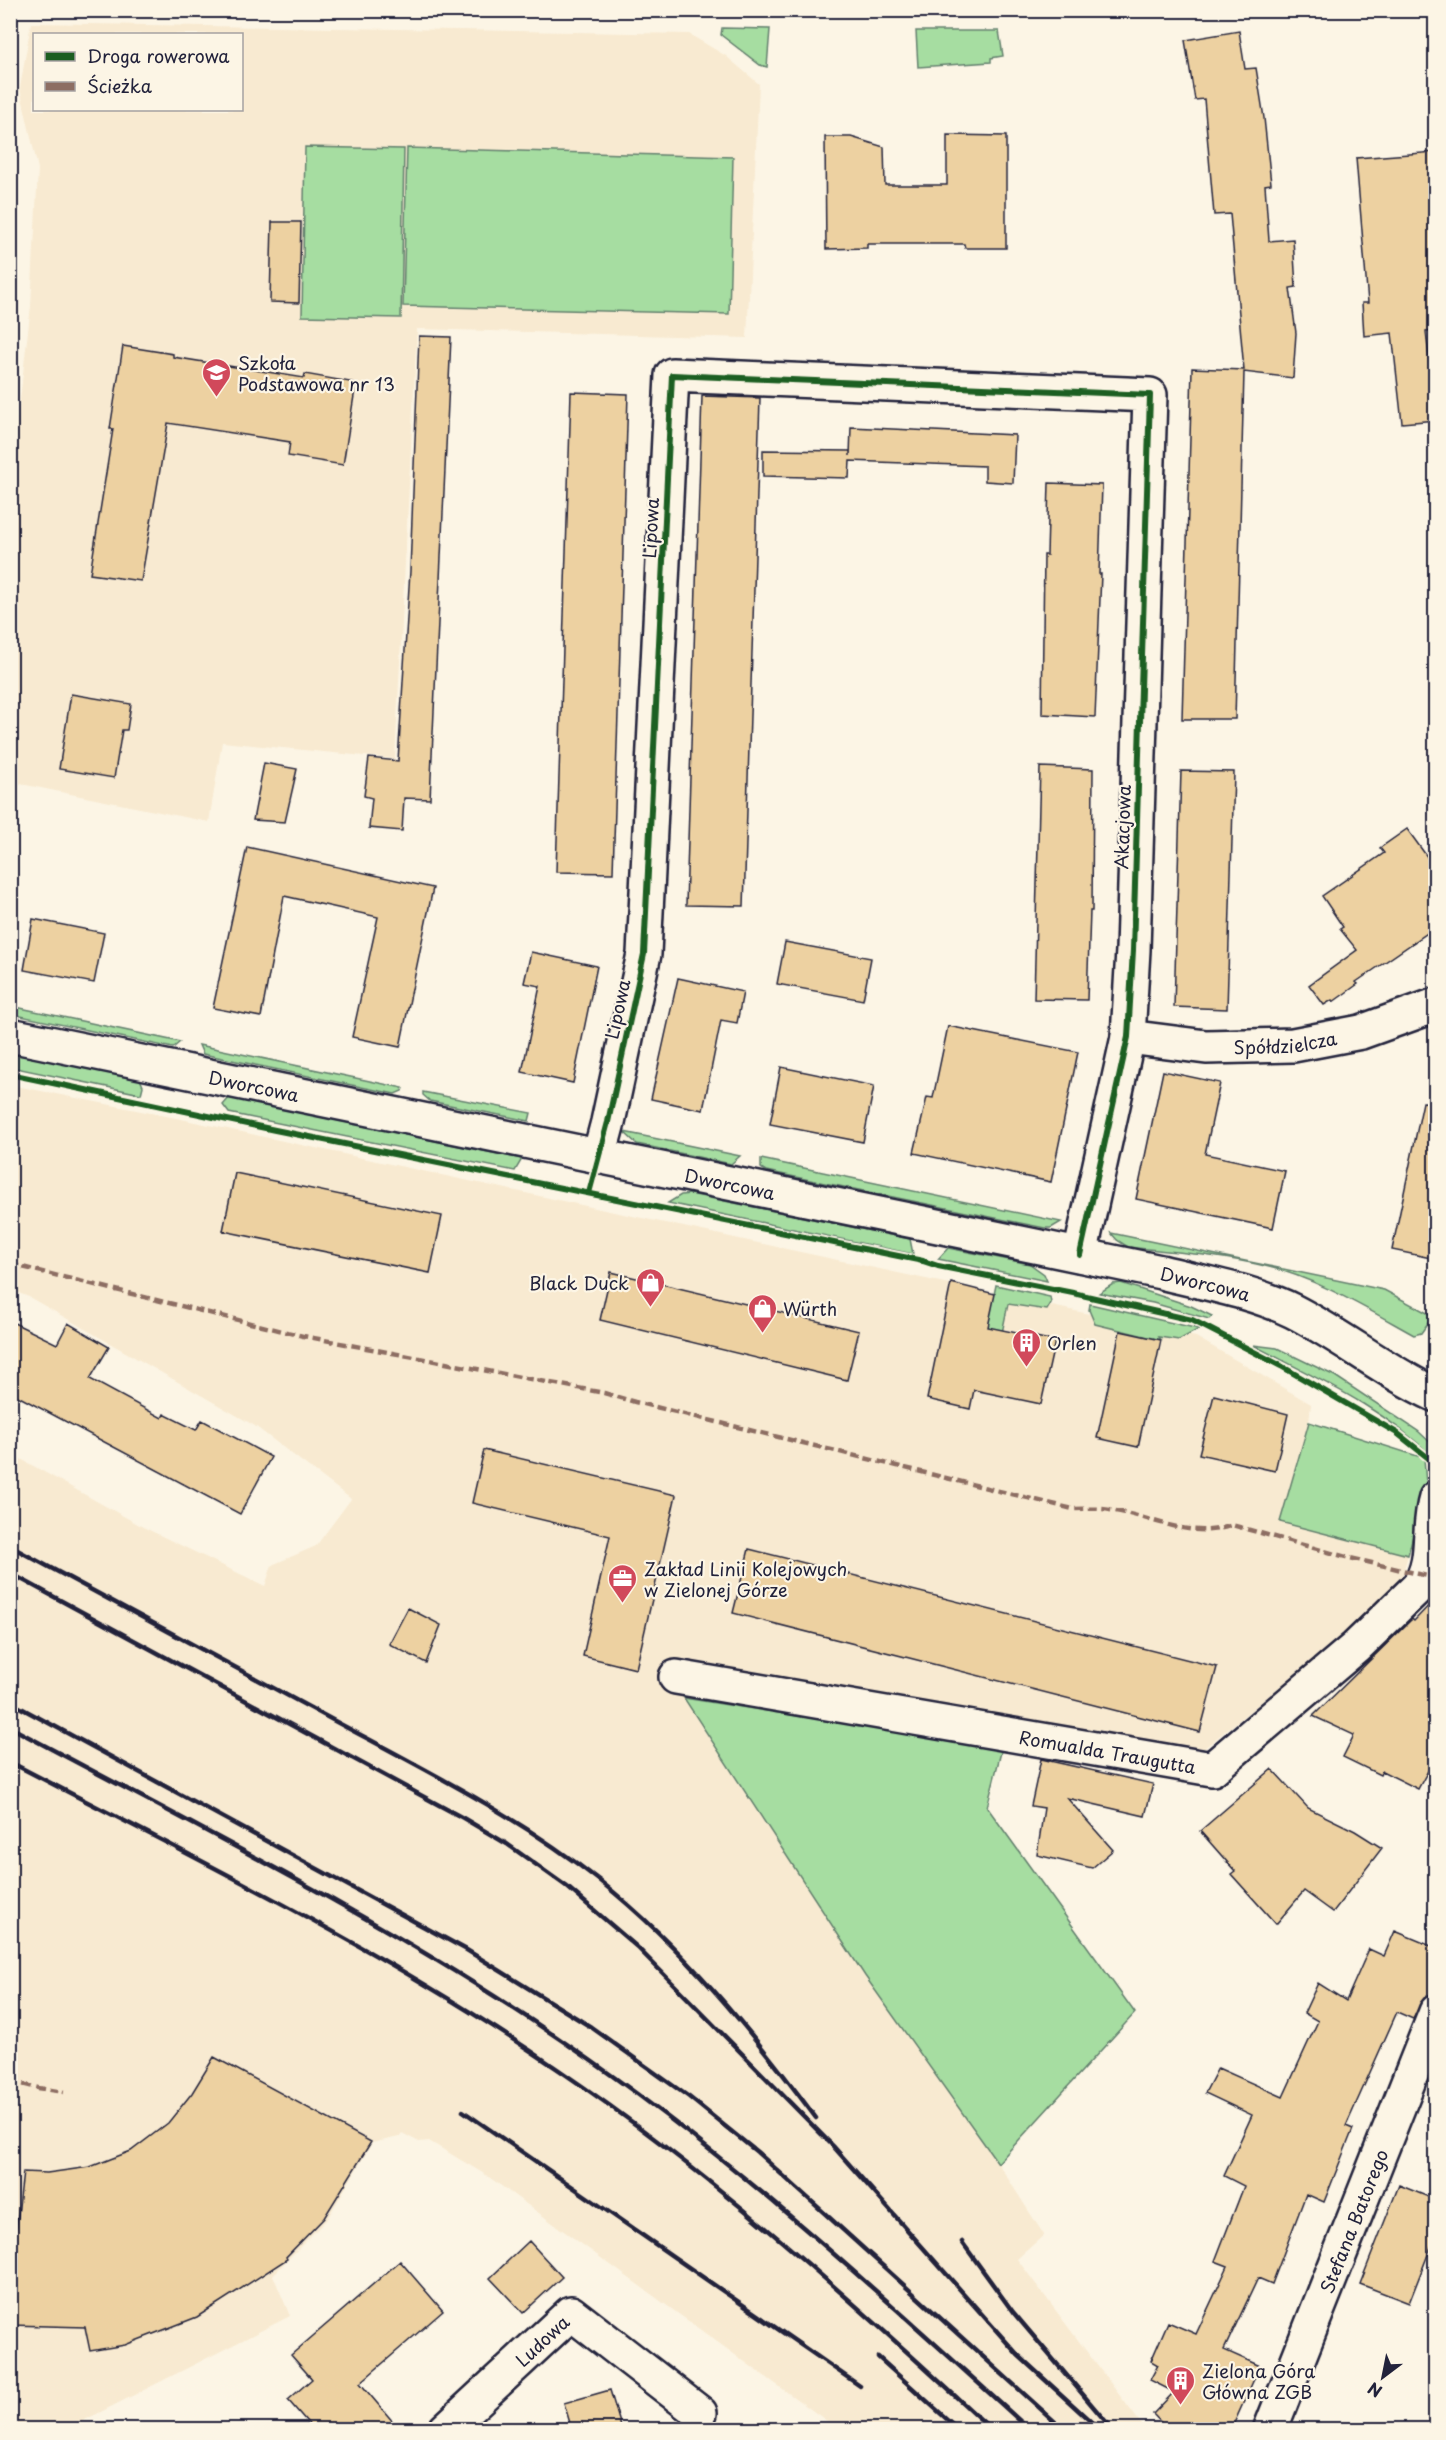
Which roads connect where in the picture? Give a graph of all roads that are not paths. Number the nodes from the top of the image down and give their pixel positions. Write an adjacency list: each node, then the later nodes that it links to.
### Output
1 (1150, 395): 4 (street, Akacjowa); 5 (street, Lipowa)
2 (1436, 1005): 4 (street, Spółdzielcza)
3 (10, 1035): 5 (street, Dworcowa)
4 (1128, 1037): 6 (street, Akacjowa)
5 (598, 1156): 6 (street, Dworcowa)
6 (1080, 1256): 7 (street, Dworcowa)
7 (1434, 1397)
8 (1436, 1498): 9 (street, Romualda Traugutta)
9 (676, 1677)
10 (1436, 2012): 13 (street, Stefana Batorego)
11 (700, 2413): 12 (street, Ludowa)
12 (445, 2430)
13 (1270, 2430)

